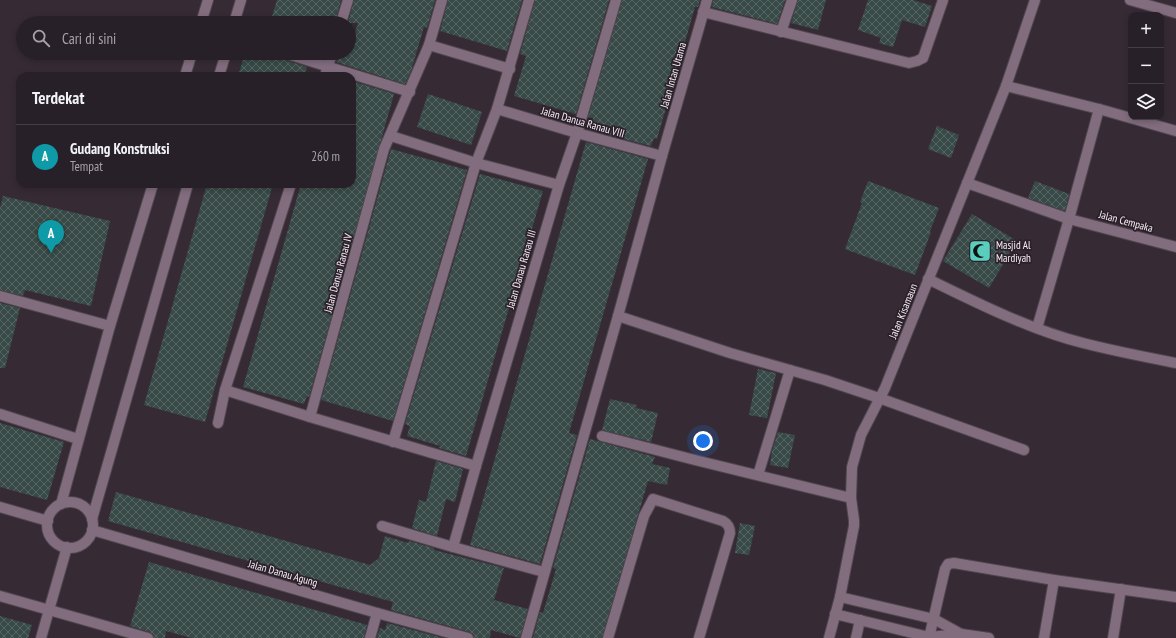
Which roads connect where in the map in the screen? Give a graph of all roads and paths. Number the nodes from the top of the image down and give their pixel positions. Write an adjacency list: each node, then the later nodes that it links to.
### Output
1 (208, 0): 14 (street)
2 (240, 0): 15 (street)
3 (348, 0): 16 (street)
4 (442, 0): 18 (street, Jalan Danua Ranau IV)
5 (530, 0): 23 (street)
6 (616, 0): 33 (street, Jalan Danau Ranau III)
7 (707, 0): 12 (street, Jalan Intan Utama)
8 (792, 0): 17 (street)
9 (943, 0): 17 (street)
10 (1034, 0): 28 (street, Jalan Kisamaun)
11 (1130, 0): 13 (street)
12 (703, 12): 17 (street); 35 (street, Jalan Intan Utama)
13 (1176, 13)
14 (203, 16)
15 (236, 16)
16 (343, 16)
17 (781, 32)
18 (429, 45): 23 (street); 29 (street, Jalan Danua Ranau IV)
19 (190, 60): 25 (street)
20 (224, 60): 26 (street)
21 (301, 60): 24 (street)
22 (330, 60): 24 (street)
23 (510, 69): 30 (street)
24 (327, 71)
25 (186, 72)
26 (220, 72)
27 (356, 78): 29 (street)
28 (1006, 86): 31 (street); 37 (street, Jalan Kisamaun)
29 (410, 92): 34 (street, Jalan Danua Ranau IV)
30 (497, 109): 33 (street, Jalan Danua Ranau VIII); 36 (street)
31 (1099, 109): 32 (street); 42 (street)
32 (1176, 131)
33 (577, 134): 35 (street, Jalan Danua Ranau VIII); 38 (street, Jalan Danau Ranau III)
34 (391, 136): 36 (street); 54 (street, Jalan Danua Ranau IV)
35 (662, 156): 46 (street, Jalan Intan Utama)
36 (476, 162): 38 (street); 58 (street)
37 (967, 183): 42 (street, Jalan Cempaka); 44 (street, Jalan Kisamaun)
38 (559, 185): 60 (street, Jalan Danau Ranau III)
39 (152, 188): 47 (street)
40 (187, 188): 65 (street)
41 (290, 188): 51 (street)
42 (1069, 219): 43 (street, Jalan Cempaka); 48 (street)
43 (1176, 247)
44 (928, 279): 48 (street); 52 (street, Jalan Kisamaun)
45 (0, 296): 47 (street)
46 (618, 316): 50 (street); 71 (street, Jalan Intan Utama)
47 (110, 326): 57 (street)
48 (1037, 328): 49 (street)
49 (1176, 363)
50 (790, 370): 52 (street); 61 (street)
51 (225, 390): 54 (street); 55 (street)
52 (880, 398): 59 (street); 62 (street, Jalan Kisamaun)
53 (0, 414): 57 (street)
54 (310, 417): 58 (street)
55 (218, 423)
56 (602, 436): 61 (street)
57 (78, 439): 63 (street)
58 (393, 442): 60 (street)
59 (1024, 450)
60 (476, 466): 70 (street, Jalan Danau Ranau III)
61 (758, 475): 62 (street)
62 (851, 498): 75 (street, Jalan Kisamaun)
63 (61, 504): 65 (street); 66 (street)
64 (0, 508): 66 (street)
65 (92, 519): 68 (street)
66 (48, 521): 69 (street)
67 (382, 526): 70 (street)
68 (92, 530): 69 (street); 78 (street, Jalan Danau Agung)
69 (67, 547): 77 (street)
70 (453, 547): 71 (street)
71 (544, 572): 89 (street, Jalan Intan Utama)
72 (1054, 580): 73 (street); 80 (street); 95 (street)
73 (1122, 589): 76 (street); 96 (street)
74 (0, 596): 77 (street)
75 (840, 597): 79 (street, Jalan Kisamaun); 80 (street)
76 (1176, 597)
77 (49, 610): 83 (street); 85 (street)
78 (377, 613): 87 (street); 88 (street, Jalan Danau Agung)
79 (835, 614): 81 (street); 92 (street, Jalan Kisamaun)
80 (934, 619): 82 (street); 84 (street)
81 (860, 620): 84 (street); 93 (street)
82 (961, 634): 84 (street); 94 (street)
83 (125, 635): 86 (street)
84 (929, 637)
85 (41, 638)
86 (148, 638)
87 (370, 638)
88 (468, 638)
89 (526, 638)
90 (608, 638): 91 (street)
91 (699, 638)
92 (829, 638)
93 (856, 638)
94 (989, 638)
95 (1044, 638)
96 (1113, 638)

